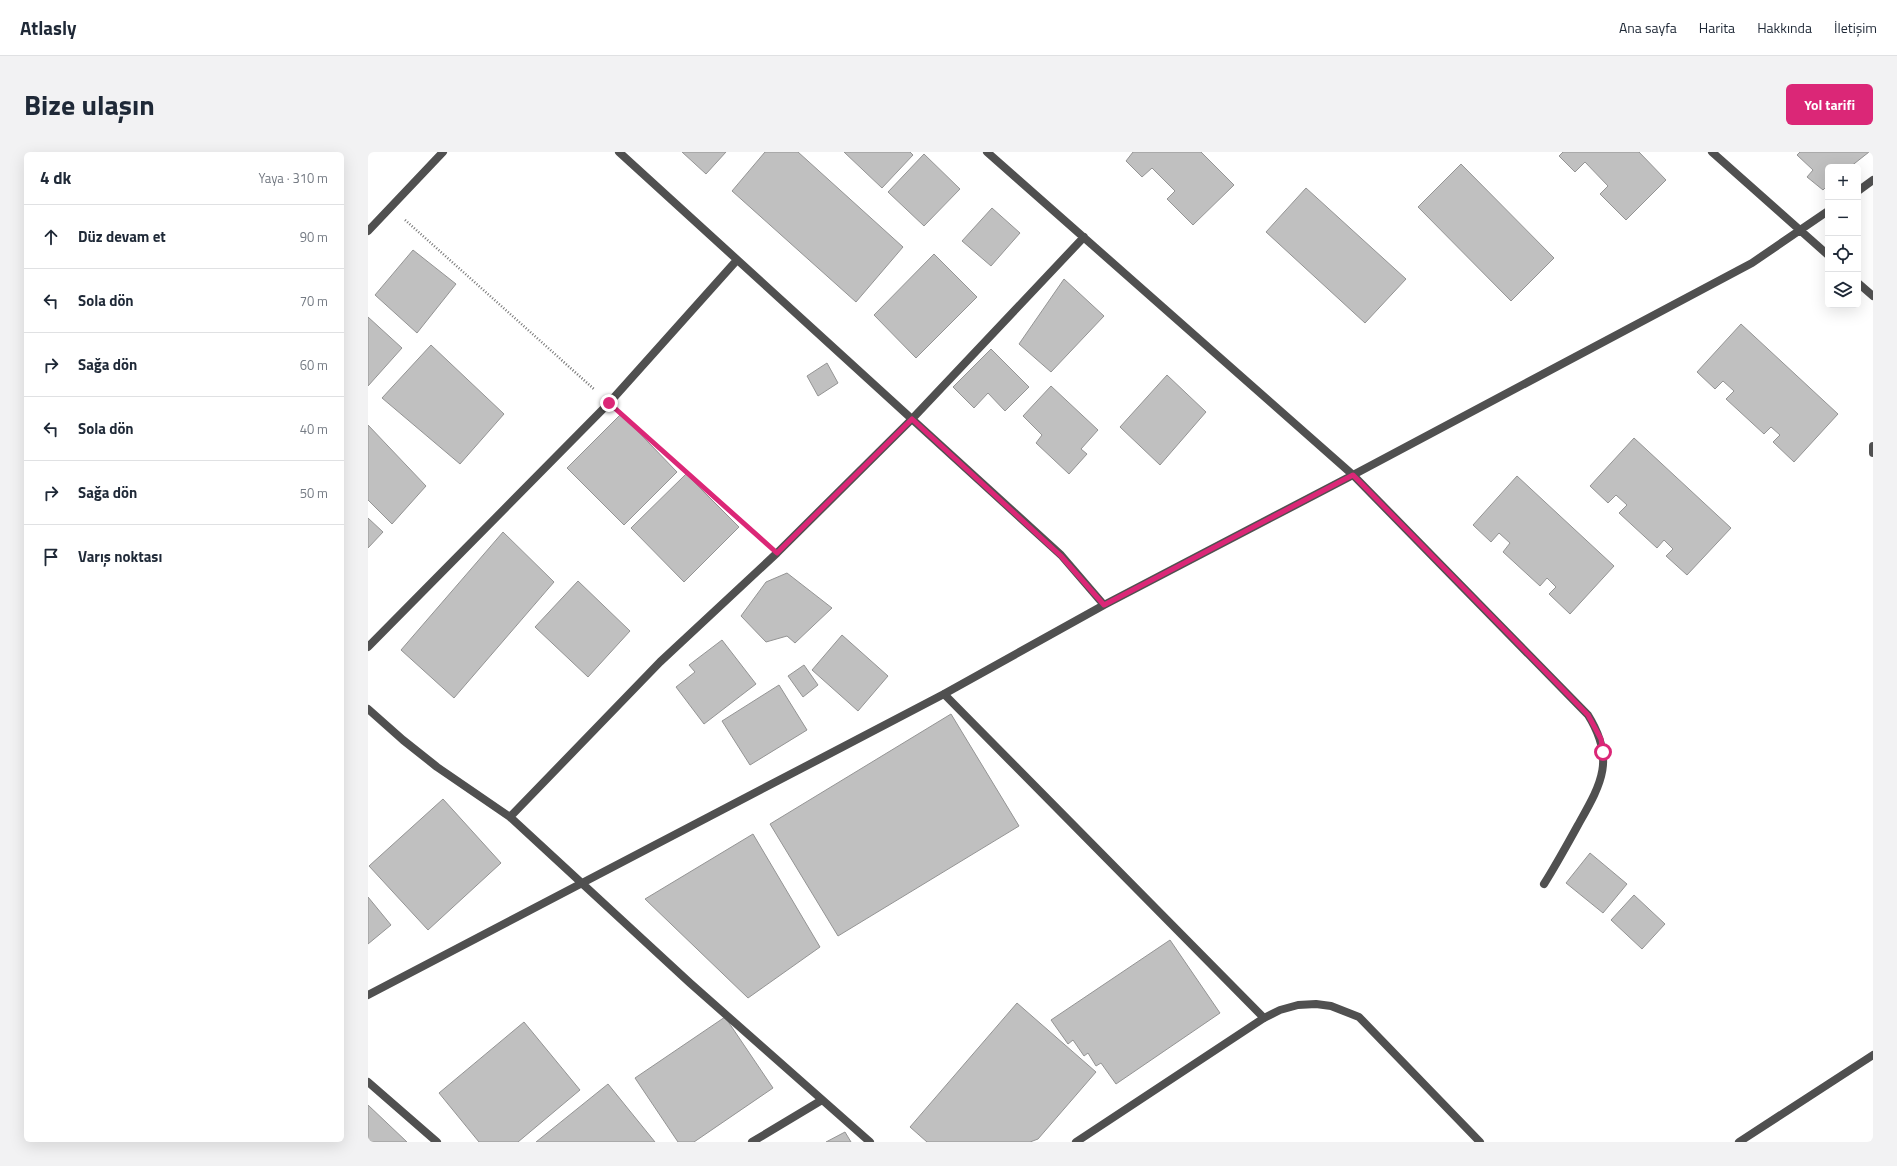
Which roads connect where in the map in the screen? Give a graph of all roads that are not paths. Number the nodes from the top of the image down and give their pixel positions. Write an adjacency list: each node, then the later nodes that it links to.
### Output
1 (443, 152): 9 (street)
2 (619, 152): 12 (street)
3 (987, 152): 10 (street)
4 (1712, 152): 8 (street)
5 (1873, 180): 6 (street)
6 (1861, 189)
7 (1825, 213): 8 (street)
8 (1801, 230): 11 (street); 18 (street)
9 (368, 231)
10 (1084, 237): 15 (street); 18 (street)
11 (1825, 252)
12 (737, 260): 15 (street); 20 (street)
13 (1861, 286): 14 (street)
14 (1873, 296)
15 (912, 419): 19 (street); 23 (street)
16 (1873, 446): 17 (street)
17 (1873, 453)
18 (1353, 475): 19 (street); 25 (street)
19 (1104, 605): 21 (street)
20 (368, 647)
21 (944, 694): 24 (street); 27 (street)
22 (368, 709): 23 (street)
23 (510, 817): 24 (street)
24 (582, 884): 26 (street); 30 (street)
25 (1544, 884)
26 (368, 995)
27 (1264, 1018): 34 (street); 35 (street)
28 (1873, 1055): 36 (street)
29 (368, 1082): 31 (street)
30 (822, 1100): 32 (street); 33 (street)
31 (437, 1142)
32 (752, 1142)
33 (870, 1142)
34 (1076, 1142)
35 (1480, 1142)
36 (1739, 1142)

